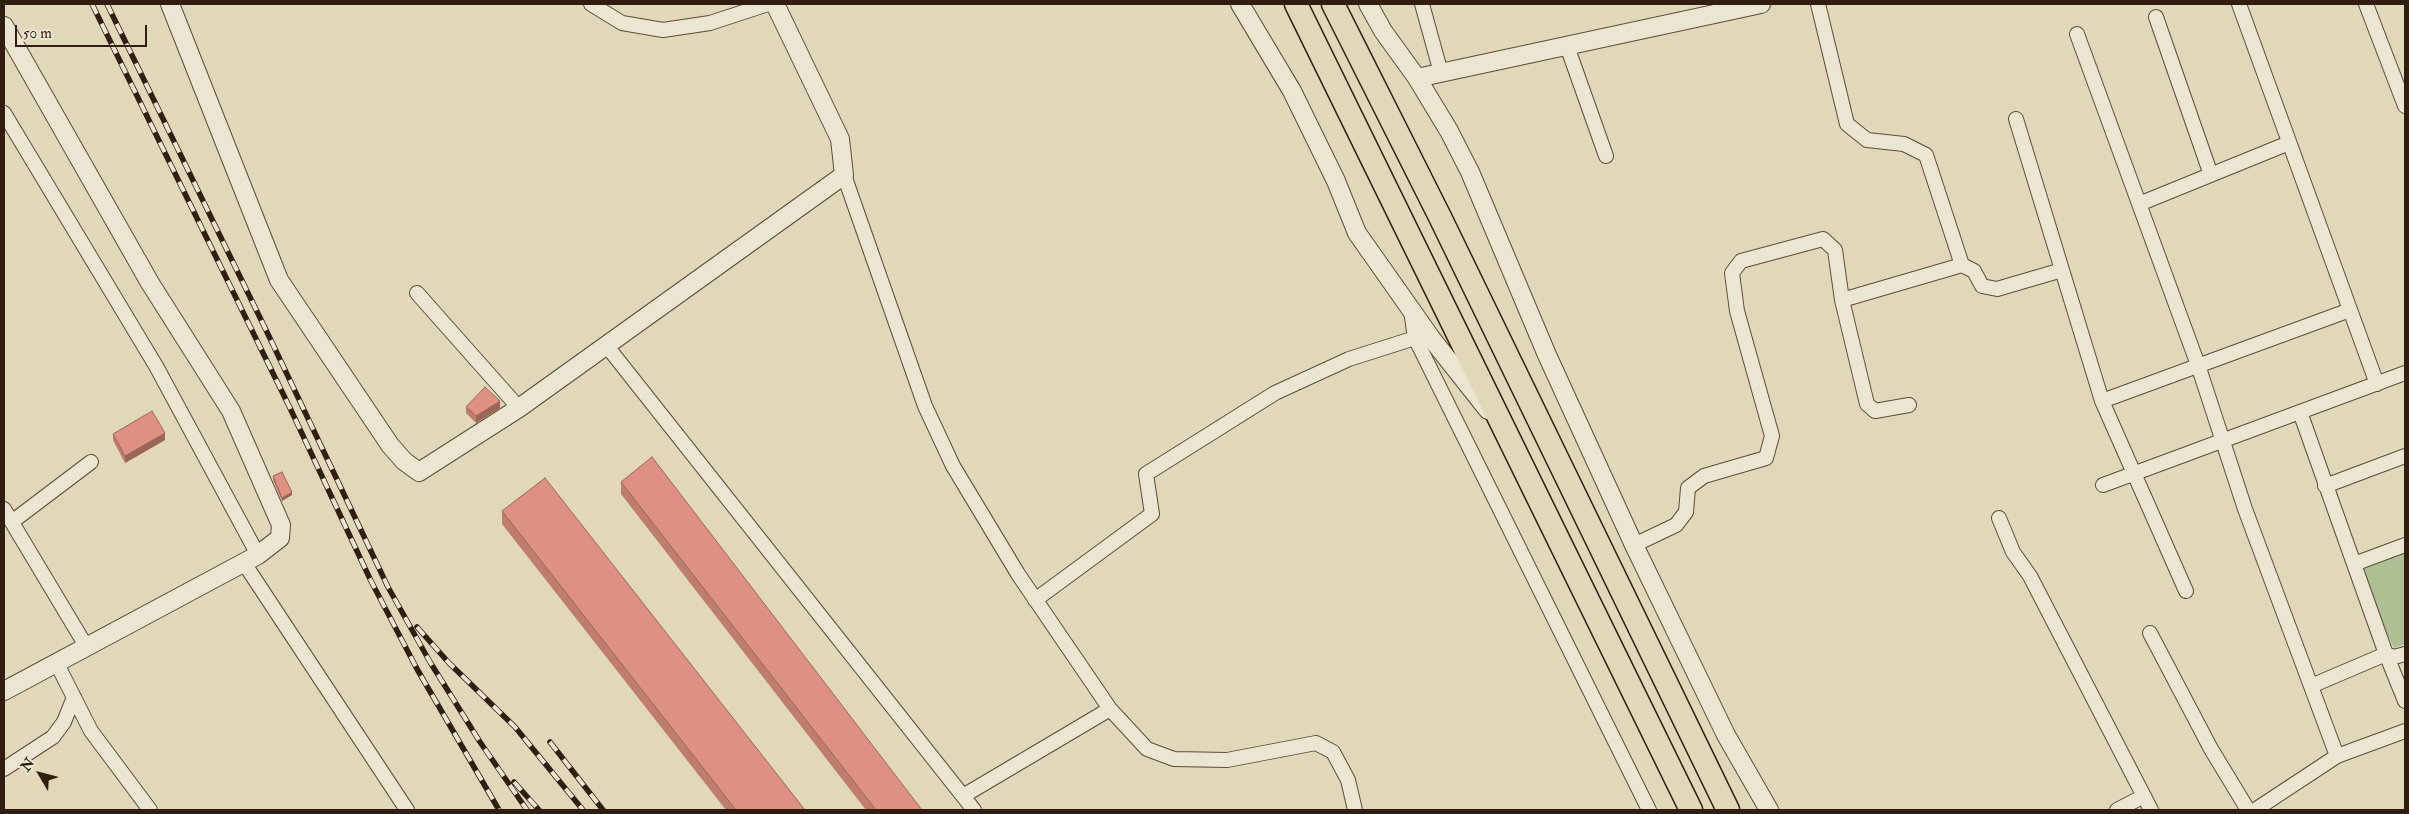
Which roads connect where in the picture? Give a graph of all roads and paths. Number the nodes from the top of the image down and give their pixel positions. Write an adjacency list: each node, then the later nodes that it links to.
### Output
1 (170, 4): 41 (street)
2 (591, 4): 3 (street)
3 (768, 4)
4 (775, 4): 25 (street)
5 (1240, 4): 32 (street)
6 (1296, 4): 43 (highway)
7 (1333, 4): 80 (highway)
8 (1368, 4): 19 (street)
9 (1422, 4): 18 (street)
10 (1760, 4): 17 (street)
11 (1818, 4): 28 (street)
12 (2239, 4): 23 (street)
13 (2366, 4): 20 (street)
14 (2156, 17): 26 (street)
15 (4, 26): 55 (street)
16 (2077, 34): 27 (street)
17 (1567, 46): 18 (street); 24 (street)
18 (1441, 73): 19 (street)
19 (1417, 78): 53 (street)
20 (2405, 106)
21 (4, 113): 55 (street)
22 (2016, 119): 29 (street)
23 (2289, 143): 26 (street); 33 (street)
24 (1606, 156)
25 (844, 175): 35 (street); 58 (street)
26 (2211, 175): 27 (street)
27 (2139, 204): 36 (street)
28 (1962, 265): 29 (street); 31 (street)
29 (2062, 270): 39 (street)
30 (417, 293): 41 (street)
31 (1842, 300): 40 (street); 53 (street)
32 (1410, 309): 34 (street); 43 (street)
33 (2350, 310): 36 (street); 38 (street)
34 (1415, 338): 58 (street); 78 (street)
35 (606, 345): 41 (street); 72 (street)
36 (2196, 366): 39 (street); 44 (street)
37 (2405, 373): 38 (street)
38 (2377, 384): 42 (street)
39 (2102, 401): 47 (street)
40 (1909, 405)
41 (519, 408)
42 (2300, 412): 44 (street); 49 (street)
43 (1504, 430): 79 (highway)
44 (2224, 441): 47 (street); 64 (street)
45 (2405, 456): 49 (street)
46 (91, 462): 52 (street)
47 (2134, 474): 48 (street); 57 (street)
48 (2103, 485)
49 (2326, 486): 56 (street)
50 (4, 509): 52 (street)
51 (1999, 518): 73 (street)
52 (13, 521): 60 (street)
53 (1634, 545): 81 (street)
54 (2405, 545): 56 (street)
55 (251, 559): 60 (street); 75 (street)
56 (2354, 564): 61 (street)
57 (2186, 591)
58 (1035, 600): 68 (street)
59 (2150, 633): 84 (street)
60 (86, 646): 63 (street)
61 (2386, 654): 62 (street); 64 (street); 67 (street)
62 (2405, 654)
63 (56, 662): 65 (street); 66 (street)
64 (2311, 686): 70 (street)
65 (4, 692)
66 (74, 697): 71 (street); 74 (street)
67 (2405, 701)
68 (1110, 709): 72 (street); 77 (street)
69 (2405, 732): 70 (street)
70 (2337, 756): 85 (street)
71 (4, 769)
72 (963, 796): 76 (street)
73 (2144, 796): 82 (street); 83 (street)
74 (150, 810)
75 (407, 810)
76 (974, 810)
77 (1355, 810)
78 (1649, 810)
79 (1691, 810)
80 (1728, 810)
81 (1769, 810)
82 (2116, 810)
83 (2151, 810)
84 (2248, 810)
85 (2255, 810)

